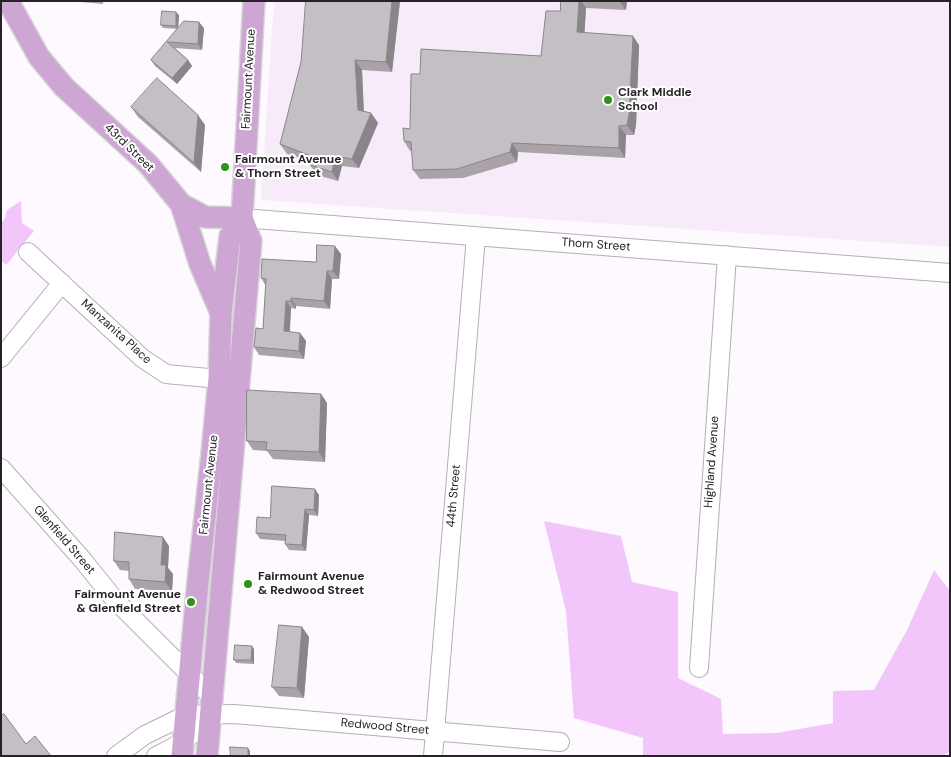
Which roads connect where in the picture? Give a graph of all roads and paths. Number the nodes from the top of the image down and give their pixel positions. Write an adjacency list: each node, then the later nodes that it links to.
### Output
1 (8, 1): 3 (main road, 43rd Street)
2 (254, 1): 4 (main road, Fairmount Avenue)
3 (181, 204): 4 (main road); 10 (main road, 43rd Street)
4 (242, 218): 5 (street, Thorn Street); 10 (main road, Fairmount Avenue); 16 (main road, Fairmount Avenue)
5 (476, 236): 7 (street, Thorn Street); 18 (street, 44th Street)
6 (28, 252): 9 (street, Manzanita Place)
7 (727, 255): 8 (street, Thorn Street); 14 (street, Highland Avenue)
8 (950, 273)
9 (62, 283): 11 (street); 12 (street, Manzanita Place)
10 (221, 313): 12 (main road, Fairmount Avenue)
11 (1, 358)
12 (219, 379): 15 (main road, Fairmount Avenue)
13 (1, 468): 15 (street, Glenfield Street)
14 (699, 668)
15 (191, 674): 16 (street, Glenfield Street); 17 (main road, Fairmount Avenue)
16 (211, 706): 17 (street, Redwood Street); 18 (street, Redwood Street); 20 (street); 23 (main road, Fairmount Avenue)
17 (186, 715): 20 (main road, Fairmount Avenue); 21 (street)
18 (435, 731): 19 (street, Redwood Street); 24 (street, 44th Street)
19 (560, 742)
20 (183, 750): 22 (street)
21 (116, 756)
22 (156, 756)
23 (207, 756)
24 (433, 756)

